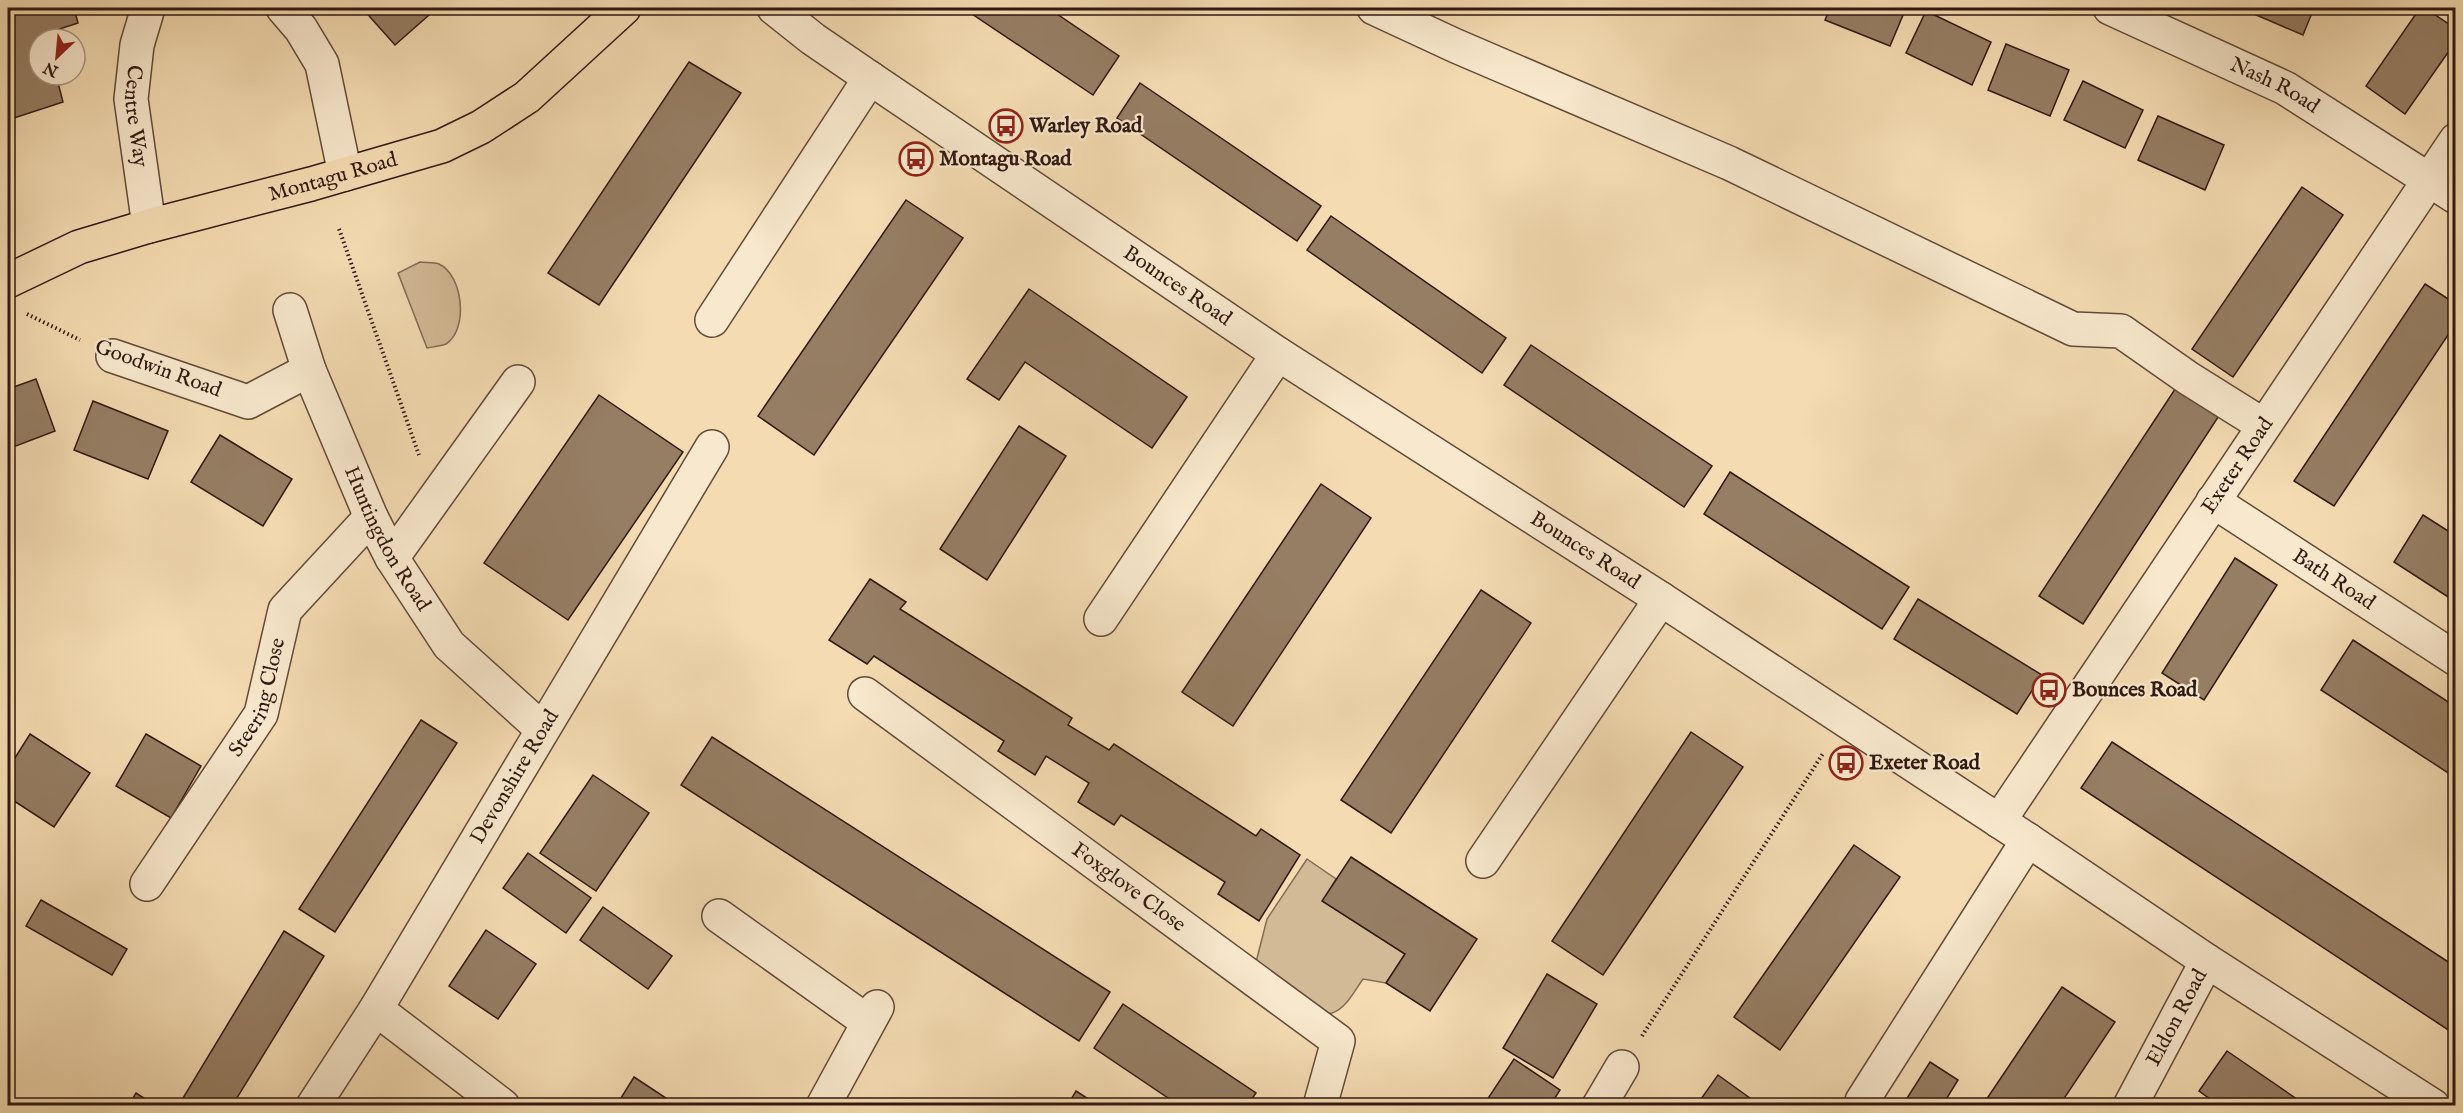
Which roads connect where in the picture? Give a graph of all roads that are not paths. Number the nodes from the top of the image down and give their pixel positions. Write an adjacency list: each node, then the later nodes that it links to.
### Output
1 (148, 8): 12 (street, Centre Way)
2 (283, 8): 9 (street)
3 (624, 8): 9 (main road, Montagu Road)
4 (774, 8): 7 (street, Bounces Road)
5 (1374, 8): 20 (street)
6 (2110, 8): 10 (street, Nash Road)
7 (870, 78): 15 (street); 16 (street, Bounces Road)
8 (2456, 141): 10 (street, Exeter Road)
9 (345, 174): 12 (main road, Montagu Road)
10 (2428, 179): 11 (street, Nash Road); 20 (street, Exeter Road)
11 (2456, 197)
12 (149, 226): 13 (main road, Montagu Road)
13 (8, 281)
14 (290, 310): 18 (street, Huntingdon Road)
15 (712, 320)
16 (1278, 354): 25 (street, Bounces Road); 26 (street)
17 (113, 356): 18 (street, Goodwin Road)
18 (309, 370): 23 (street, Huntingdon Road)
19 (518, 382): 24 (street)
20 (2263, 425): 22 (street, Exeter Road)
21 (712, 447): 29 (street, Devonshire Road)
22 (2213, 501): 27 (street, Bath Road); 30 (street, Exeter Road)
23 (371, 516): 24 (street, Huntingdon Road); 33 (street, Steering Close)
24 (392, 558): 29 (street, Huntingdon Road)
25 (1660, 599): 30 (street, Bounces Road); 32 (street)
26 (1101, 619)
27 (2456, 659)
28 (865, 694): 42 (street, Foxglove Close)
29 (542, 729): 36 (street, Devonshire Road)
30 (1999, 821): 31 (street, Bounces Road)
31 (2028, 840): 35 (street, Bounces Road); 38 (street)
32 (1483, 861)
33 (147, 884)
34 (719, 916): 41 (street)
35 (2207, 961): 44 (street, Eldon Road); 45 (street, Bounces Road)
36 (376, 1009): 39 (street, Devonshire Road); 40 (street)
37 (1622, 1067): 43 (street)
38 (1862, 1101)
39 (313, 1106)
40 (503, 1106)
41 (823, 1106)
42 (1320, 1106)
43 (1599, 1106)
44 (2130, 1106)
45 (2433, 1106)

